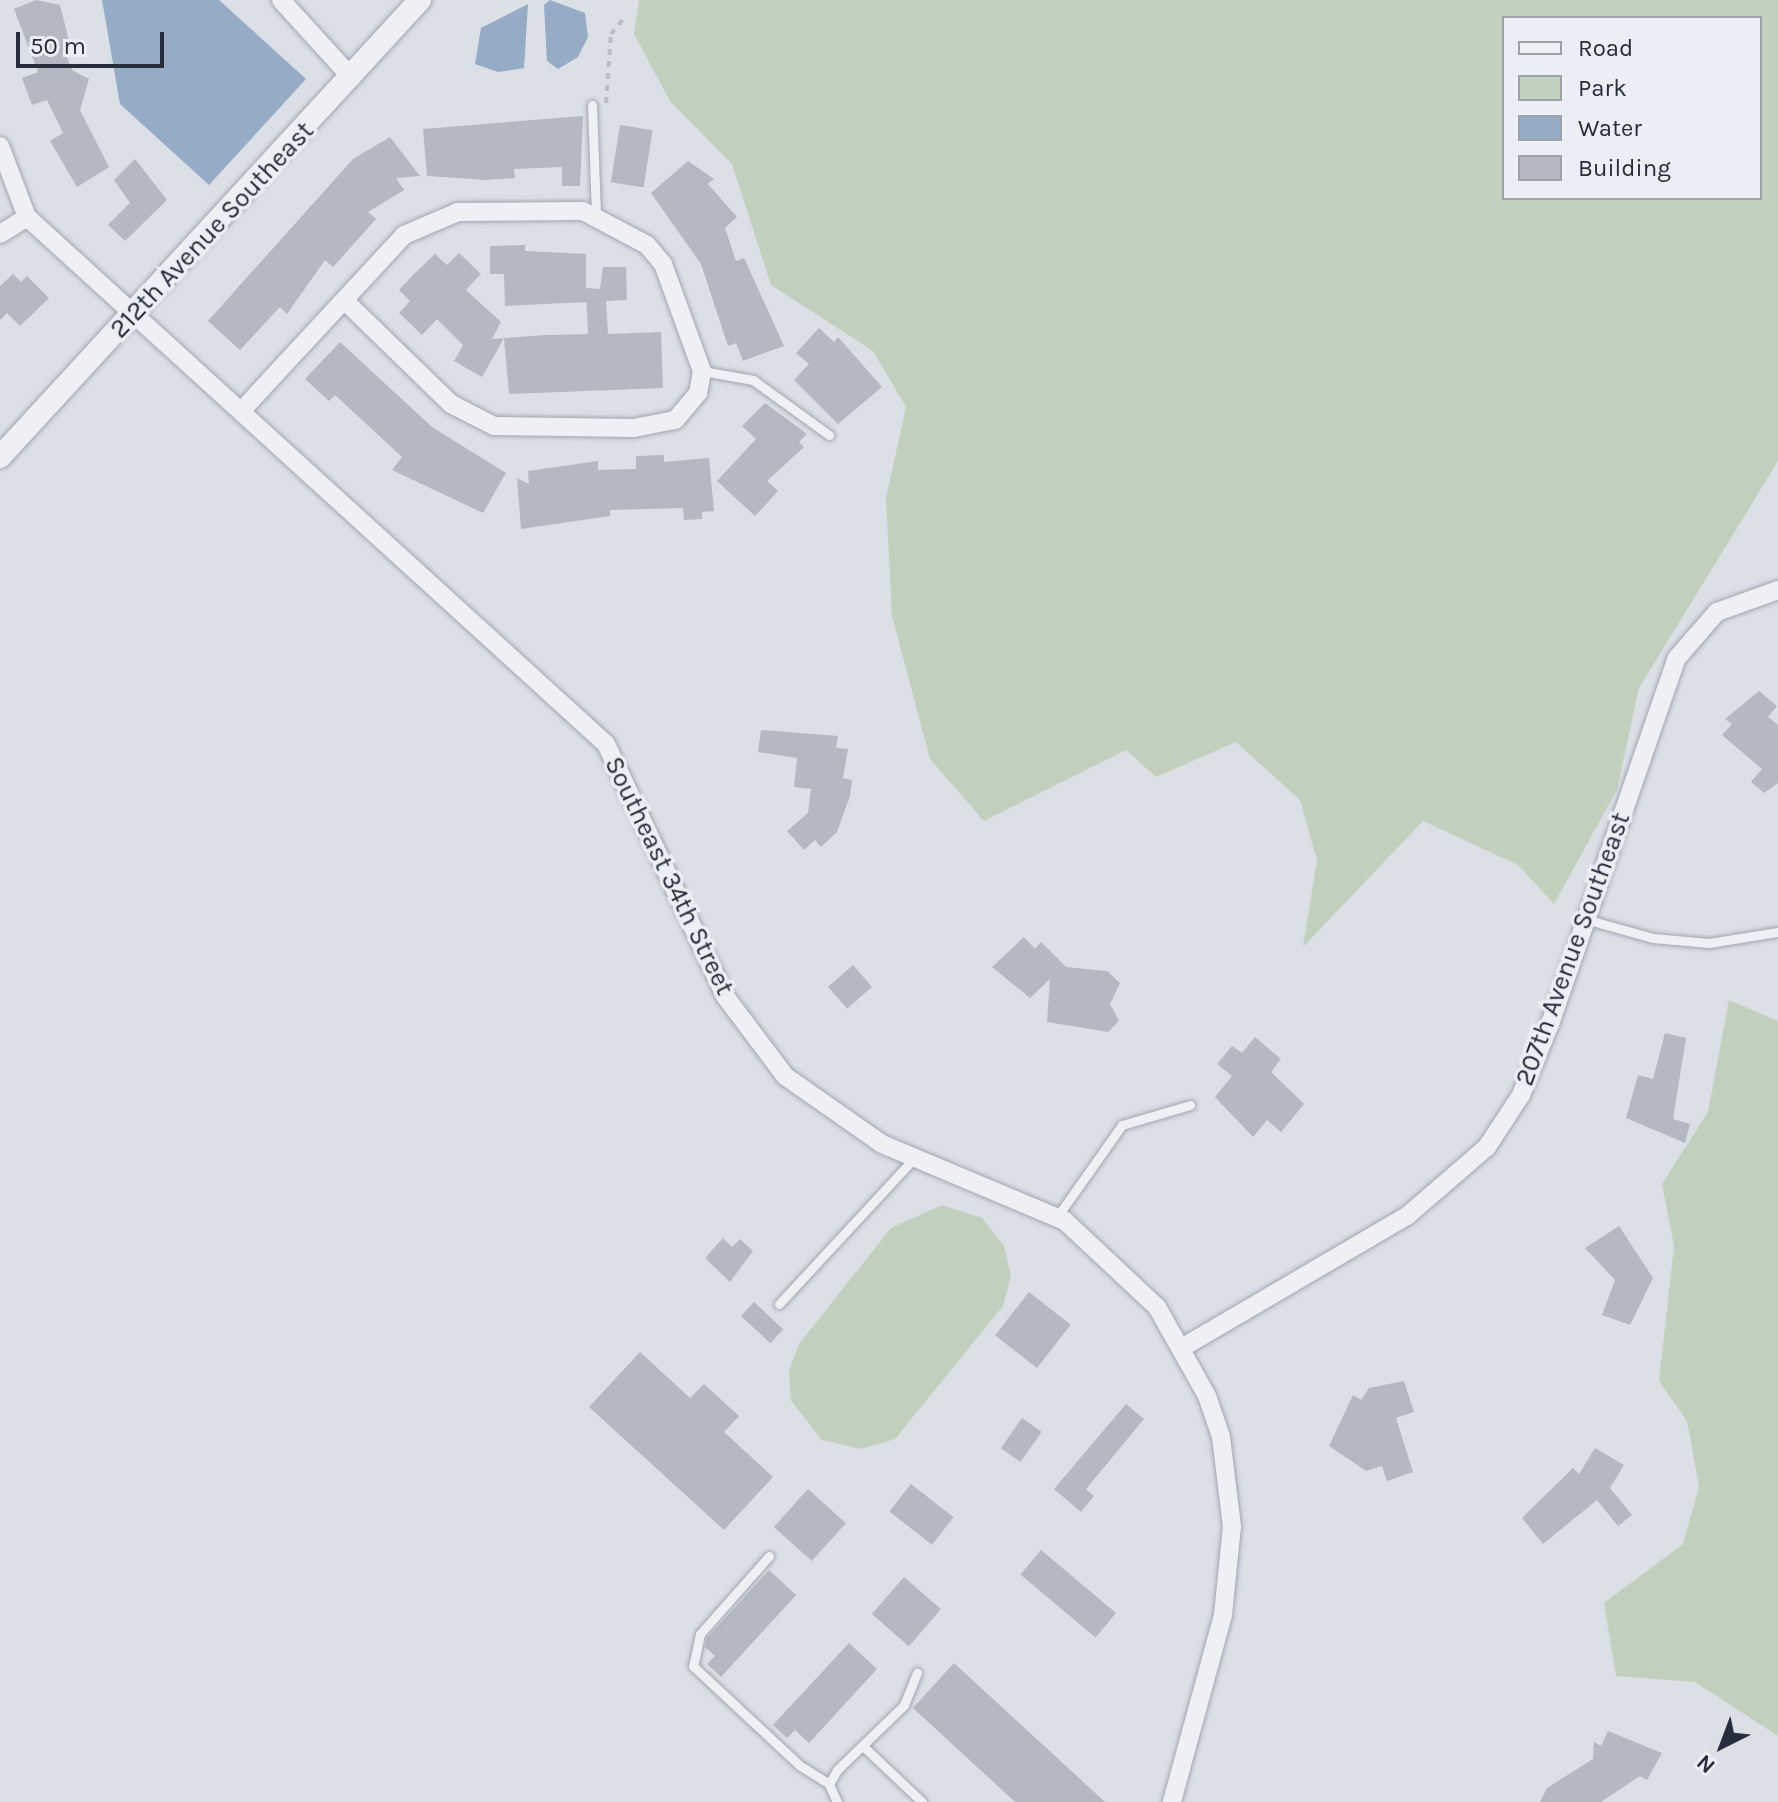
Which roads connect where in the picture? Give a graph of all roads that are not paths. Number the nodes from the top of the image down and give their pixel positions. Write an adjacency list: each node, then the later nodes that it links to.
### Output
1 (281, 0): 3 (street)
2 (420, 0): 3 (street, 212th Avenue Southeast)
3 (352, 78): 10 (street, 212th Avenue Southeast)
4 (592, 107): 6 (lane)
5 (0, 146): 7 (street, Southeast 34th Street)
6 (596, 215): 9 (street); 11 (street)
7 (27, 217): 8 (street); 10 (street, Southeast 34th Street)
8 (0, 234)
9 (344, 300): 11 (street); 12 (street)
10 (134, 314): 12 (street, Southeast 34th Street); 14 (street, 212th Avenue Southeast)
11 (702, 371): 13 (lane)
12 (244, 408): 19 (street, Southeast 34th Street)
13 (829, 435)
14 (0, 457)
15 (1778, 590): 16 (street, 207th Avenue Southeast)
16 (1585, 919): 17 (lane); 22 (street, 207th Avenue Southeast)
17 (1778, 932)
18 (1190, 1105): 20 (lane)
19 (914, 1158): 20 (street, Southeast 34th Street); 21 (lane)
20 (1057, 1217): 22 (street, Southeast 34th Street)
21 (779, 1304)
22 (1185, 1346): 29 (street, Southeast 34th Street)
23 (769, 1556): 26 (lane)
24 (917, 1672): 25 (lane)
25 (864, 1747): 26 (lane); 28 (lane)
26 (829, 1784): 27 (lane)
27 (837, 1802)
28 (922, 1802)
29 (1172, 1802)

